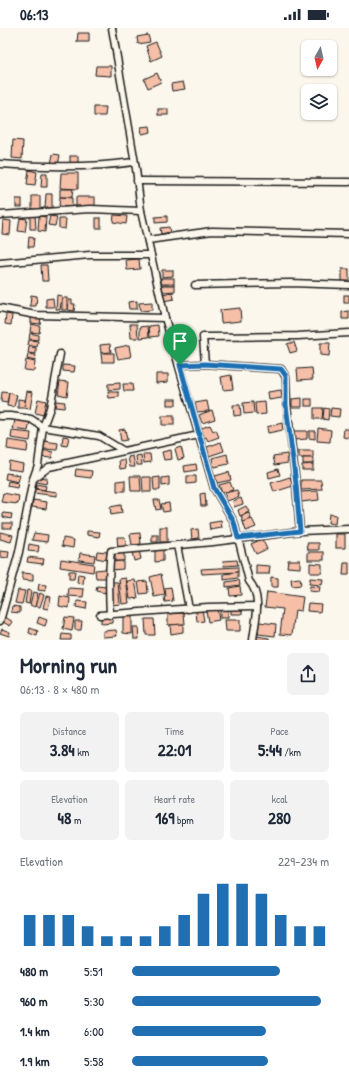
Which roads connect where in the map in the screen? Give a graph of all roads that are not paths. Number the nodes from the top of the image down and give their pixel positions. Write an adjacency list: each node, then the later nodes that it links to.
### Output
1 (112, 28): 2 (street)
2 (134, 162): 3 (street); 4 (street)
3 (0, 164)
4 (137, 181): 5 (street); 6 (street)
5 (349, 182)
6 (141, 211): 7 (street); 9 (street)
7 (0, 215)
8 (349, 234): 9 (street)
9 (148, 240): 10 (street)
10 (151, 255): 11 (street); 15 (street)
11 (0, 263)
12 (196, 284): 13 (street)
13 (349, 285)
14 (0, 308): 15 (street)
15 (165, 318): 19 (street)
16 (349, 333): 18 (street)
17 (60, 354): 21 (street)
18 (205, 364): 19 (street); 26 (street)
19 (180, 365): 22 (street)
20 (0, 416): 21 (street)
21 (43, 427): 23 (street); 24 (street)
22 (199, 435): 23 (street); 27 (street)
23 (124, 451): 24 (street)
24 (33, 479): 33 (street)
25 (349, 529): 26 (street)
26 (300, 531): 27 (street)
27 (238, 538): 28 (street); 29 (street)
28 (177, 545): 30 (street); 31 (street)
29 (257, 606): 30 (street); 34 (street)
30 (189, 609): 31 (street)
31 (110, 614): 32 (street)
32 (100, 615)
33 (0, 621)
34 (253, 640)

